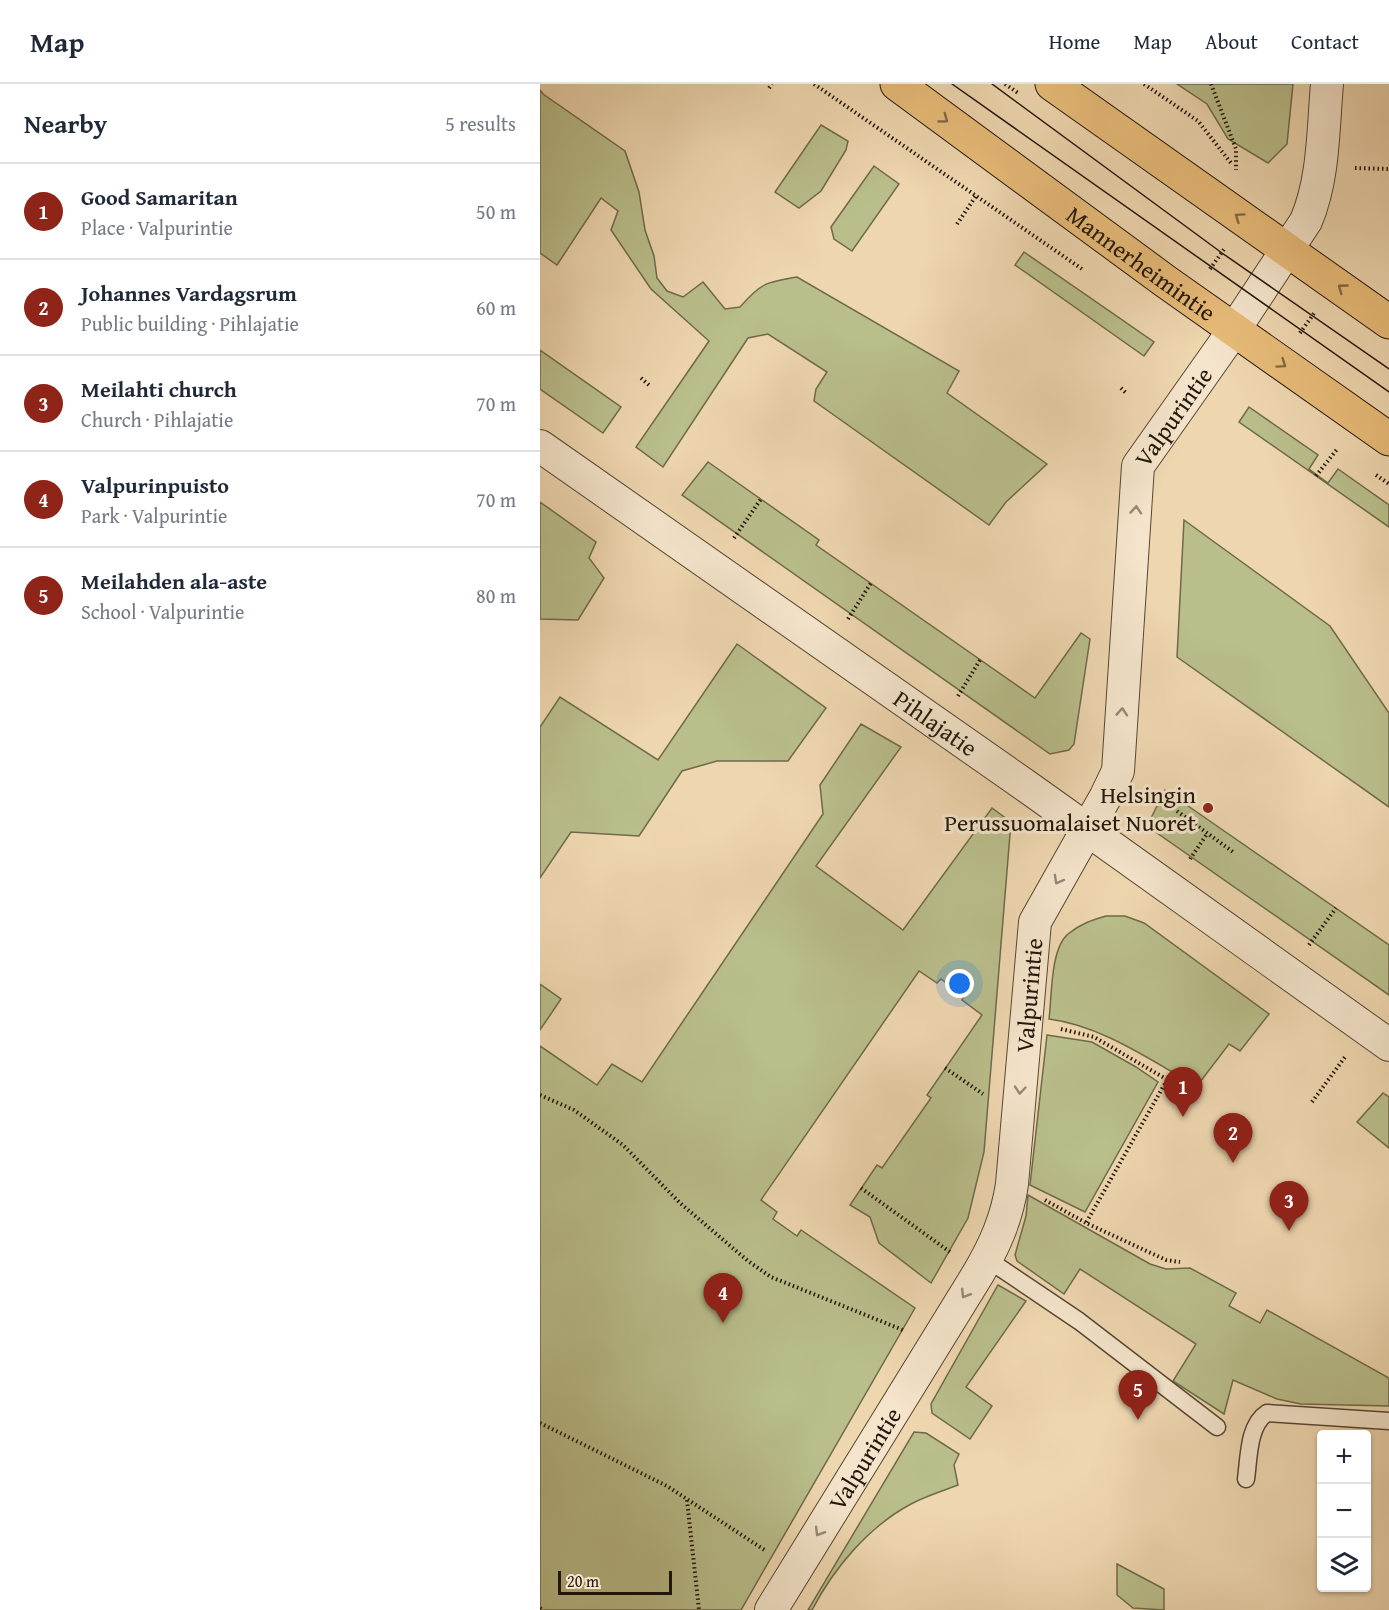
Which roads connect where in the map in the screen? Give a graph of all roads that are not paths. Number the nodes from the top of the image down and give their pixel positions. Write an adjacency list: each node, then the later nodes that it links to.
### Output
1 (897, 84): 6 (main road, Mannerheimintie, one-way to 6)
2 (1052, 84): 4 (main road, one-way to 2)
3 (1328, 84): 4 (street, Valpurintie)
4 (1287, 250): 5 (main road, one-way to 4); 6 (street, Valpurintie)
5 (1389, 322)
6 (1234, 330): 7 (main road, Mannerheimintie, one-way to 7); 9 (street, Valpurintie, one-way to 6)
7 (1389, 439)
8 (540, 447): 9 (street, Pihlajatie)
9 (1086, 829): 10 (street, Pihlajatie); 11 (street, Valpurintie, one-way to 11)
10 (1389, 1045)
11 (987, 1259): 13 (lane); 15 (street, Valpurintie, one-way to 15)
12 (1389, 1421): 14 (lane)
13 (1217, 1426)
14 (1246, 1479)
15 (771, 1610)

